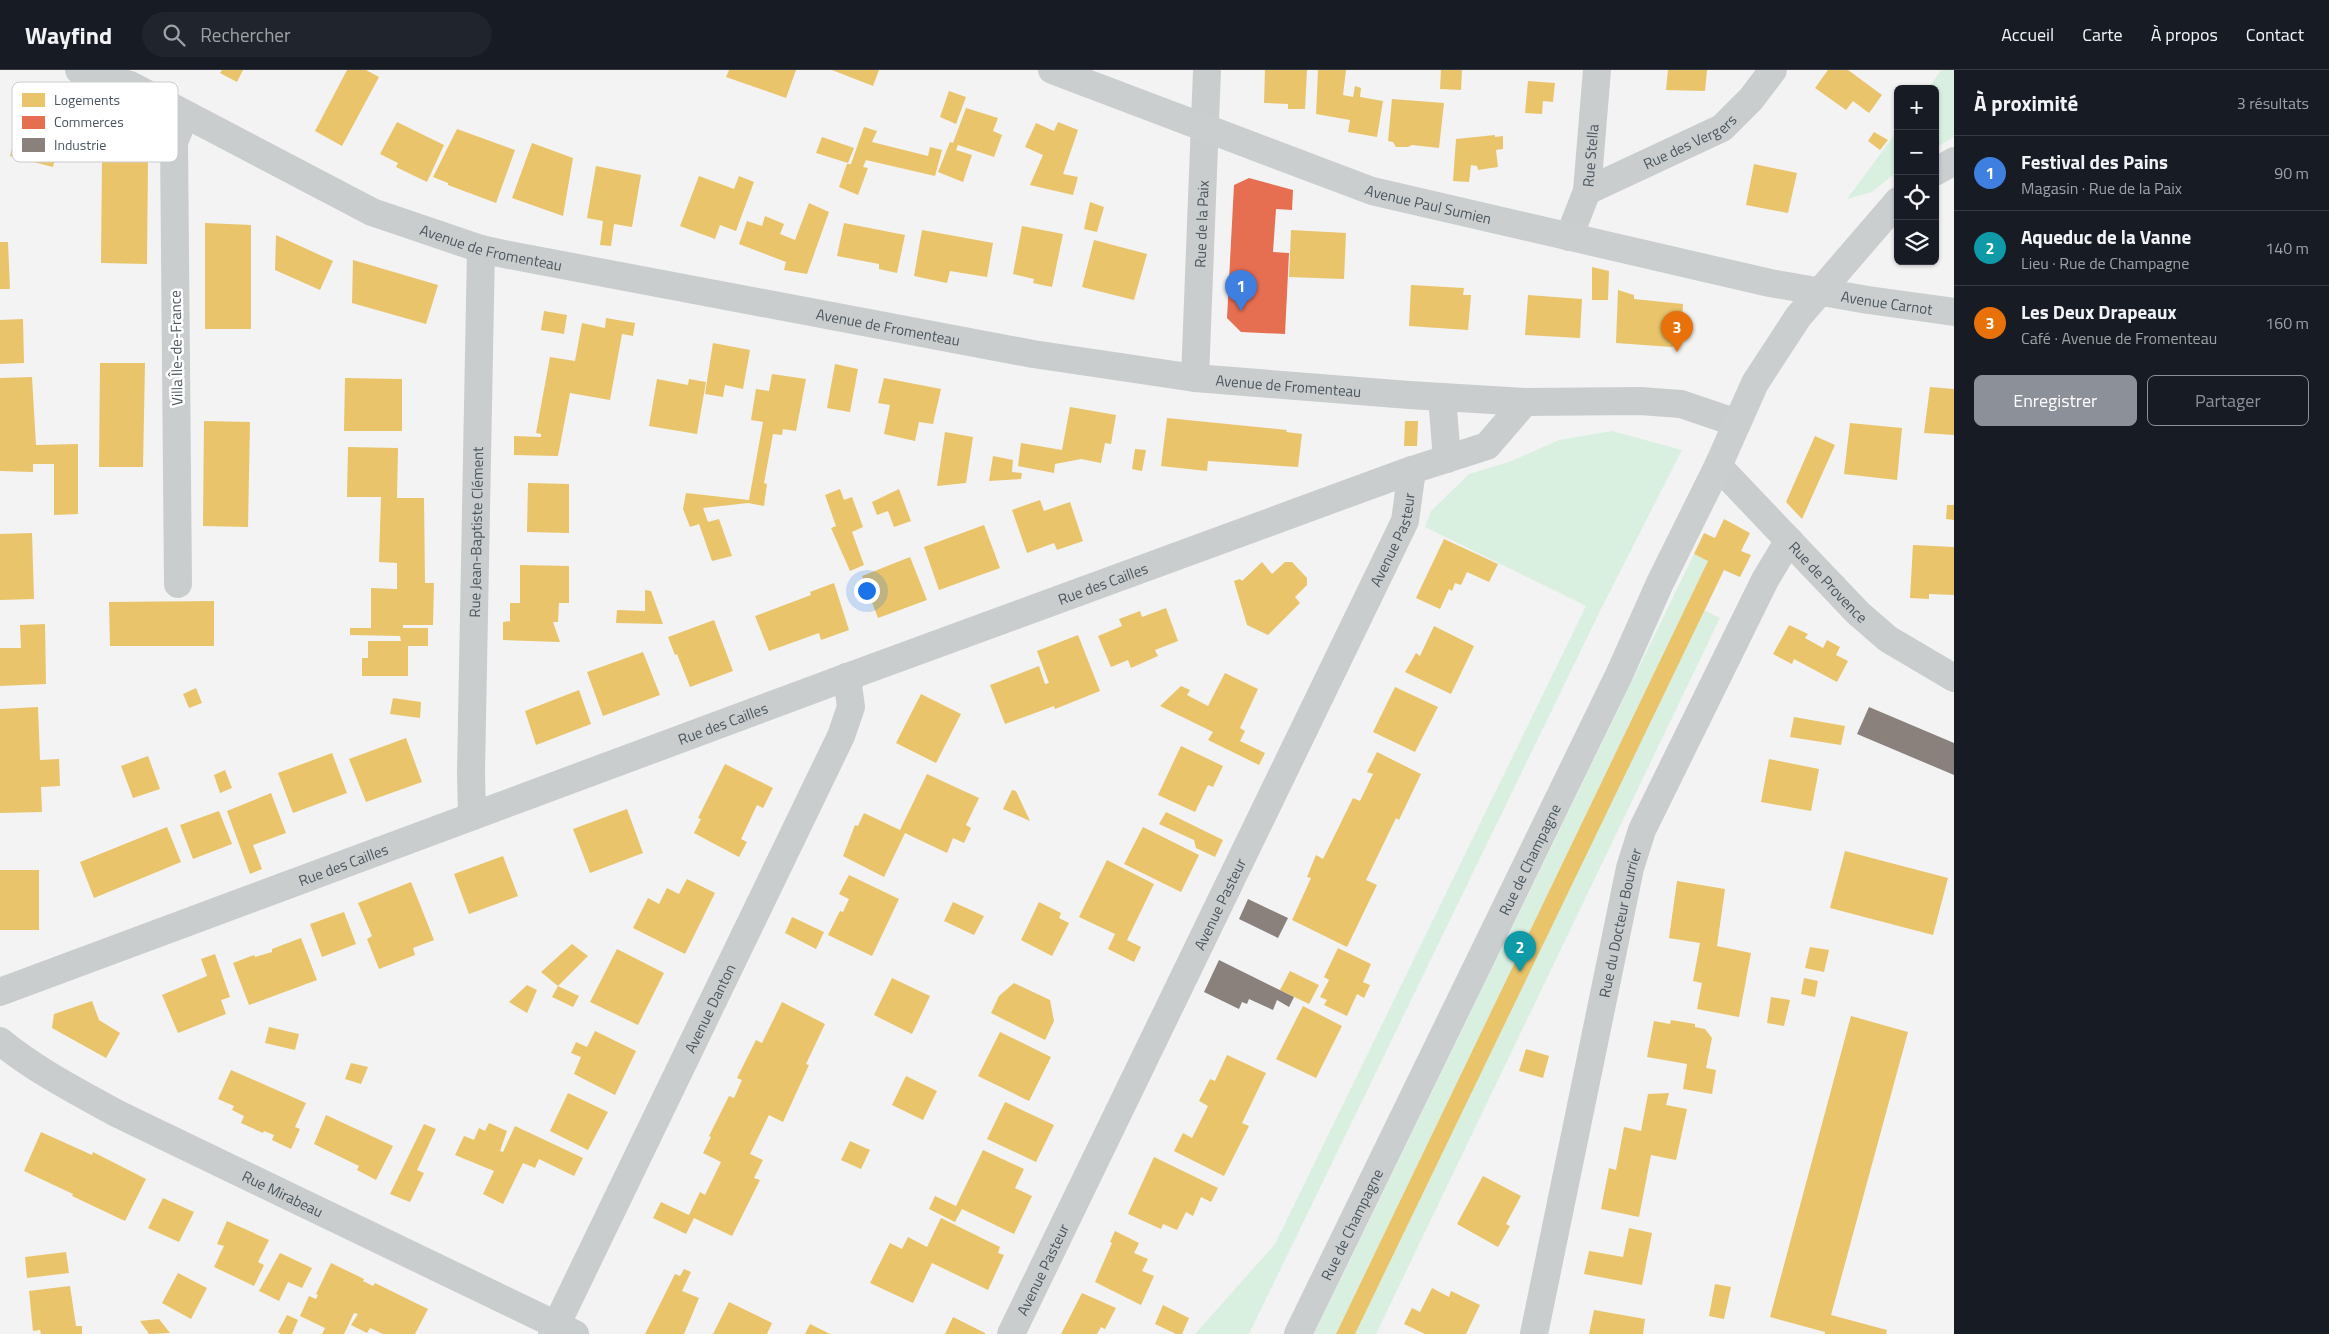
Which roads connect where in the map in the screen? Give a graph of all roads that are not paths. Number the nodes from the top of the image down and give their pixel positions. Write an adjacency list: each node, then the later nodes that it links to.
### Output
1 (79, 70): 6 (street, Avenue de Fromenteau)
2 (1052, 70): 9 (street, Avenue Paul Sumien)
3 (1207, 70): 9 (street, Rue de la Paix)
4 (1597, 70): 14 (street, Rue Stella)
5 (1773, 70): 14 (street, Rue des Vergers)
6 (120, 82)
7 (178, 111): 8 (street, Avenue de Fromenteau)
8 (185, 115): 10 (street, Villa Île-de-France); 17 (street, Avenue de Fromenteau)
9 (1203, 127): 16 (street, Avenue Paul Sumien); 20 (street, Rue de la Paix)
10 (178, 132)
11 (174, 162): 28 (street, Villa Île-de-France)
12 (1954, 162): 13 (street)
13 (1939, 170)
14 (1587, 190): 16 (street, Rue Stella)
15 (1894, 206): 18 (street, Rue de Champagne)
16 (1569, 237): 18 (street, Avenue Paul Sumien)
17 (481, 248): 20 (street, Avenue de Fromenteau); 31 (street, Rue Jean-Baptiste Clément)
18 (1820, 292): 19 (street, Avenue Carnot); 23 (street, Rue de Champagne)
19 (1954, 312)
20 (1195, 378): 21 (street, Avenue de Fromenteau)
21 (1442, 397): 22 (street, Avenue de Fromenteau); 24 (street)
22 (1525, 402): 23 (street, Avenue de Fromenteau); 24 (street, Rue des Cailles)
23 (1737, 424): 25 (street, Rue de Champagne)
24 (1447, 459): 26 (street, Rue des Cailles)
25 (1718, 466): 27 (street, Rue de Provence); 36 (street, Rue de Champagne)
26 (1412, 470): 29 (street, Rue des Cailles); 35 (street, Avenue Pasteur)
27 (1789, 540): 30 (street, Rue de Provence); 37 (street, Rue du Docteur Bourrier)
28 (178, 584)
29 (847, 677): 31 (street, Rue des Cailles); 34 (street, Avenue Danton)
30 (1954, 678)
31 (472, 816): 32 (street, Rue des Cailles)
32 (0, 992)
33 (0, 1041): 34 (street, Rue Mirabeau)
34 (561, 1331)
35 (1011, 1334)
36 (1298, 1334)
37 (1534, 1334)

